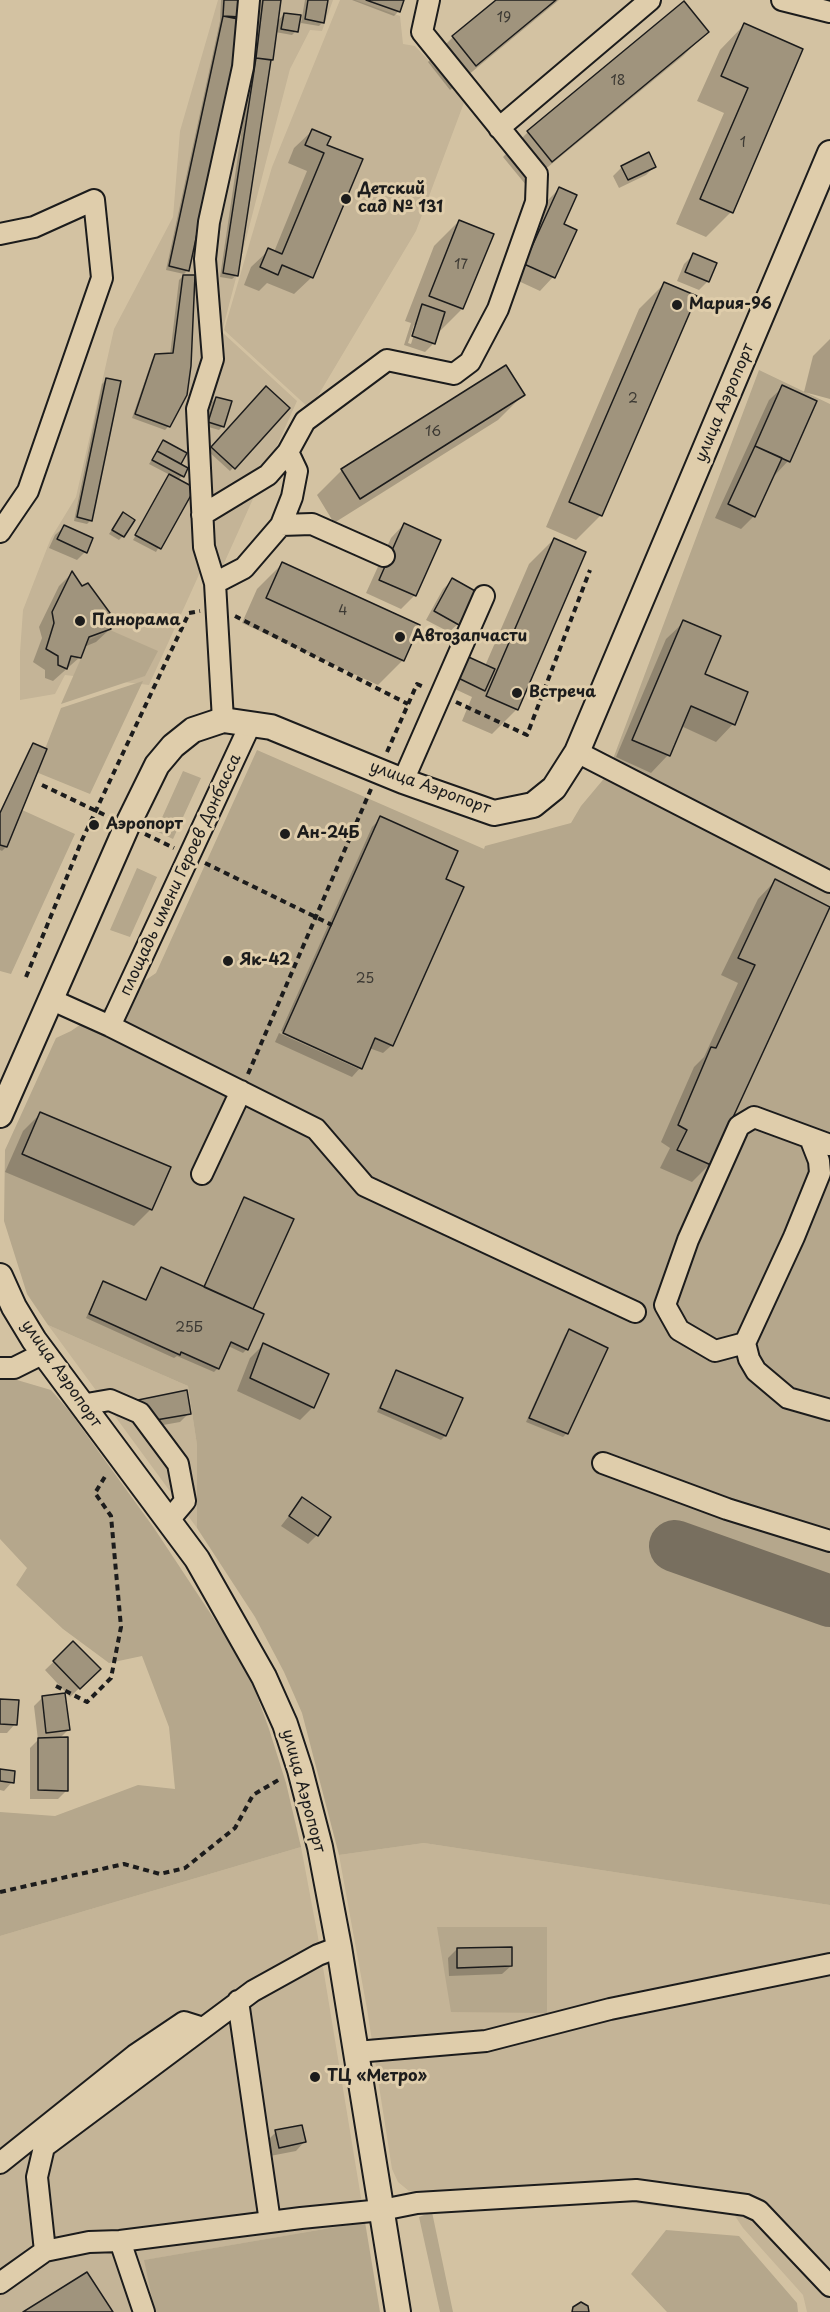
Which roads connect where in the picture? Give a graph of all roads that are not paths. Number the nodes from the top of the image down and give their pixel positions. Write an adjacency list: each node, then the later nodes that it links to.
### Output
1 (249, 0): 11 (lane)
2 (447, 0): 5 (lane)
3 (650, 0): 7 (lane)
4 (782, 0): 6 (lane)
5 (427, 9): 7 (lane)
6 (830, 12)
7 (499, 128): 10 (lane)
8 (830, 153): 19 (main road, улица Аэропорт)
9 (0, 234): 13 (lane)
10 (288, 452): 11 (lane); 12 (lane)
11 (202, 514): 15 (lane)
12 (281, 525): 14 (lane); 15 (lane)
13 (0, 532)
14 (384, 556)
15 (215, 584): 17 (lane)
16 (484, 596): 20 (lane)
17 (223, 720): 18 (main road, улица Аэропорт); 22 (main road, улица Аэропорт)
18 (251, 723): 20 (main road, улица Аэропорт); 23 (lane, площадь имени Героев Донбасса)
19 (577, 752): 20 (main road, улица Аэропорт); 21 (lane)
20 (403, 781)
21 (830, 882)
22 (50, 999): 23 (lane); 25 (main road, улица Аэропорт)
23 (110, 1026): 24 (lane)
24 (241, 1091): 29 (lane); 31 (lane)
25 (0, 1115)
26 (810, 1138): 27 (lane); 28 (lane); 32 (lane)
27 (830, 1145)
28 (825, 1169): 32 (lane)
29 (202, 1174)
30 (0, 1276): 33 (main road, улица Аэропорт)
31 (635, 1312)
32 (745, 1343): 36 (lane)
33 (44, 1353): 34 (lane); 35 (main road, улица Аэропорт)
34 (0, 1368)
35 (81, 1405): 38 (main road, улица Аэропорт); 38 (lane)
36 (830, 1410)
37 (603, 1463): 39 (lane)
38 (169, 1520): 40 (main road, улица Аэропорт)
39 (830, 1541)
40 (339, 1947): 42 (lane); 44 (main road, улица Аэропорт)
41 (830, 1964): 44 (lane)
42 (238, 2001): 43 (lane); 47 (lane)
43 (203, 2028): 45 (lane); 49 (lane)
44 (356, 2052): 46 (main road, улица Аэропорт)
45 (0, 2163)
46 (382, 2210): 47 (lane); 51 (lane); 53 (main road, улица Аэропорт)
47 (270, 2222): 48 (lane)
48 (120, 2241): 49 (lane); 52 (lane)
49 (45, 2251): 50 (lane)
50 (0, 2283)
51 (830, 2286)
52 (144, 2312)
53 (398, 2312)

